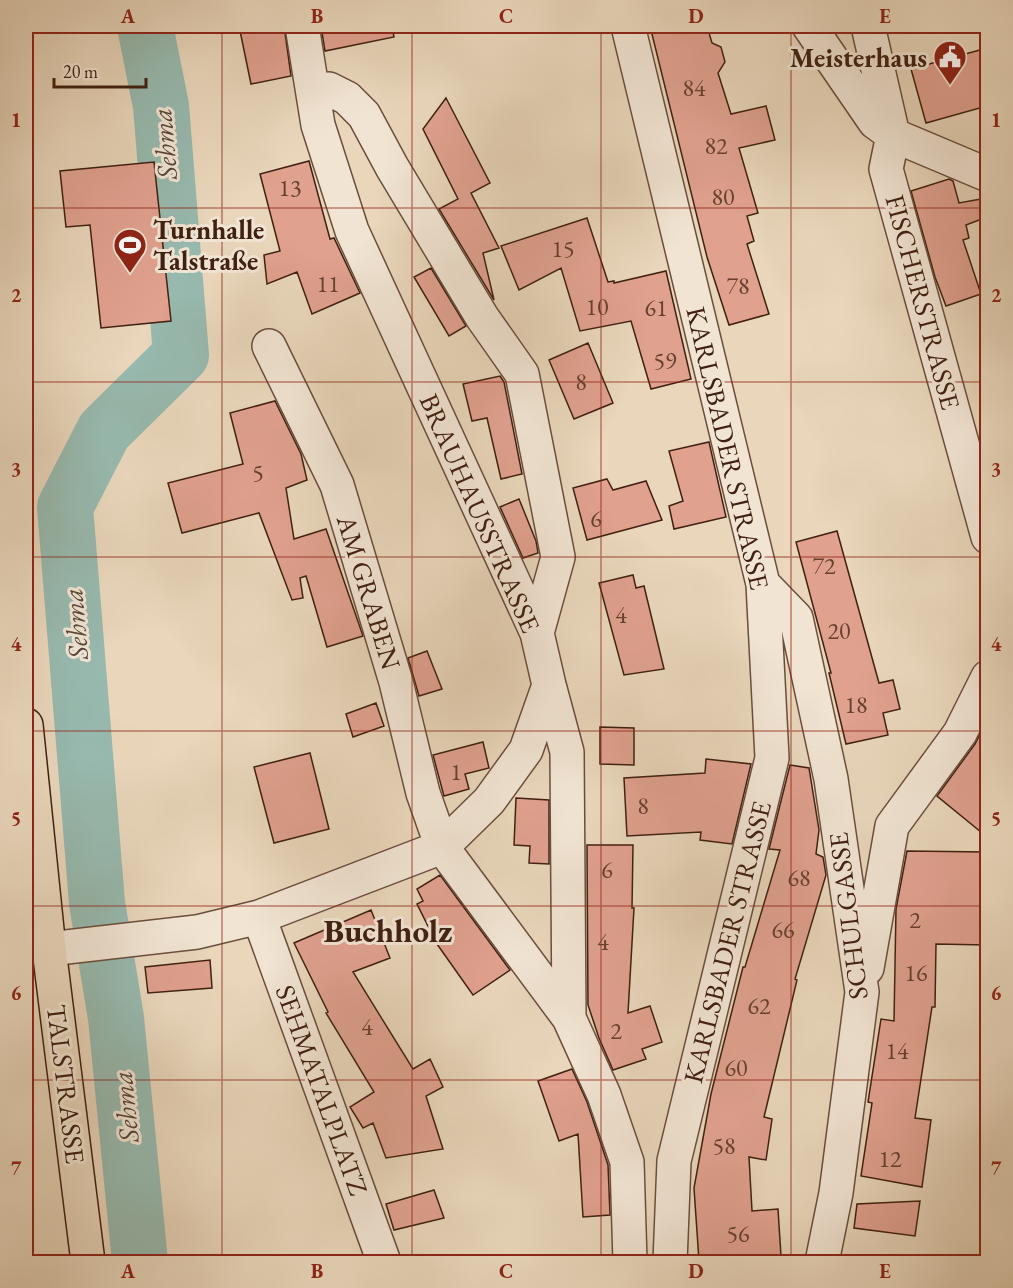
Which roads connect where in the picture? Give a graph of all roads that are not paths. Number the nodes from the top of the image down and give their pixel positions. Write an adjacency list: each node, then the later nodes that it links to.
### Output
1 (302, 26): 5 (street, BRAUHAUSSTRASSE)
2 (628, 26): 10 (street, KARLSBADER STRASSE)
3 (809, 26): 6 (street)
4 (868, 26): 6 (street)
5 (313, 90): 11 (street, BRAUHAUSSTRASSE); 11 (street)
6 (893, 135): 7 (street); 9 (street, FISCHERSTRASSE)
7 (987, 176)
8 (269, 346): 15 (street, AM GRABEN)
9 (987, 537)
10 (763, 584): 18 (street, SCHULGASSE); 23 (street, KARLSBADER STRASSE)
11 (537, 633): 13 (street, BRAUHAUSSTRASSE)
12 (987, 677): 18 (street)
13 (549, 685): 15 (street); 19 (street, BRAUHAUSSTRASSE)
14 (26, 725): 17 (main road, TALSTRASSE)
15 (442, 847): 16 (street); 19 (street, AM GRABEN)
16 (259, 917): 17 (street); 21 (street, SEHMATALPLATZ)
17 (60, 948): 20 (main road, TALSTRASSE)
18 (862, 992): 24 (street, SCHULGASSE)
19 (569, 1018): 22 (street, AM GRABEN)
20 (88, 1263)
21 (384, 1263)
22 (630, 1263)
23 (670, 1263)
24 (822, 1263)

